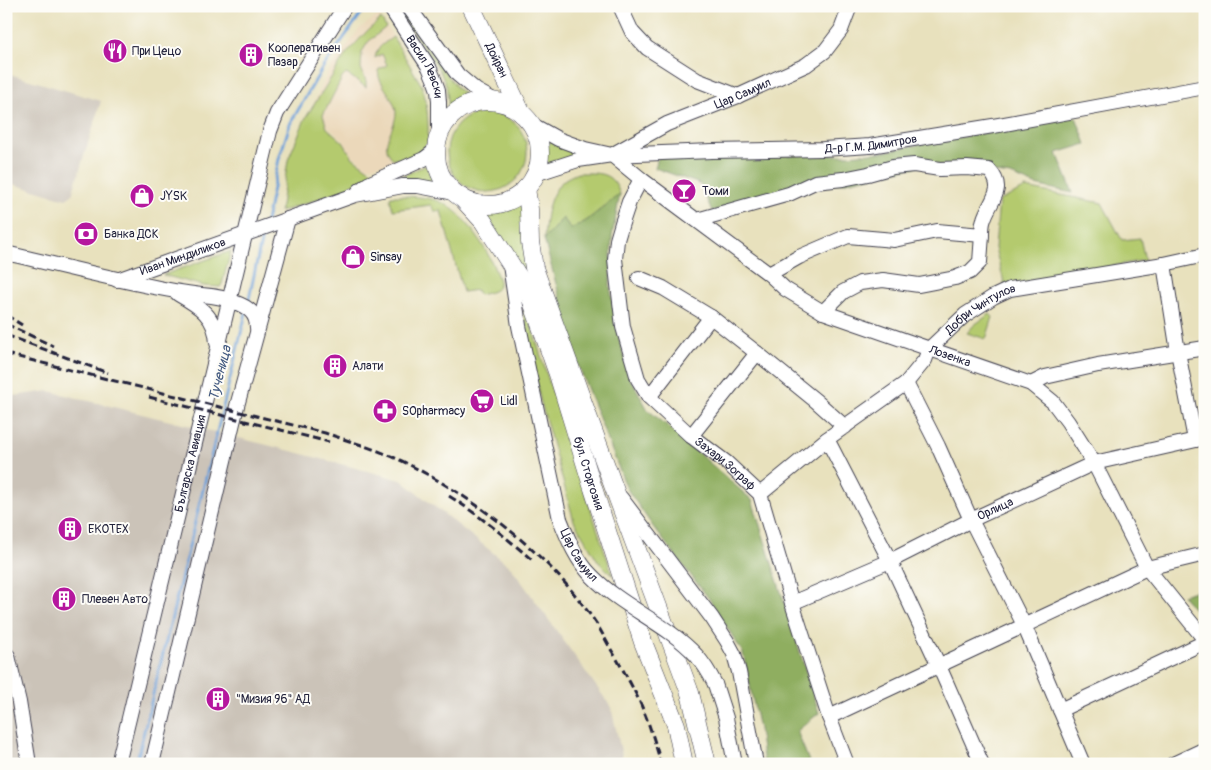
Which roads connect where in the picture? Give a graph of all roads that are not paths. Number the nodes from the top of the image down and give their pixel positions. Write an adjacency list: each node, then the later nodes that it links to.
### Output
1 (345, 6): 19 (street, Българска Авиация)
2 (408, 6): 9 (street, Васил Левски)
3 (471, 6): 10 (main road, Дойран)
4 (620, 6): 8 (street)
5 (850, 6): 8 (street, Цар Самуил)
6 (391, 9): 11 (street, Васил Левски)
7 (1205, 87): 12 (street, Д-р Г.М. Димитров)
8 (738, 96): 12 (street, Цар Самуил)
9 (497, 102): 10 (main road); 11 (main road)
10 (526, 119): 12 (street); 14 (main road)
11 (437, 143): 15 (street, Иван Миндиликов); 16 (main road)
12 (612, 155): 13 (street, Лозенка); 14 (street, Д-р Г.М. Димитров)
13 (641, 179): 17 (street, Лозенка); 40 (street, Захари Зограф)
14 (531, 181): 16 (main road); 46 (main road, бул. Сторгозия)
15 (355, 195): 16 (street, Иван Миндиликов); 18 (street, Иван Миндиликов)
16 (458, 195): 23 (main road, бул. Сторгозия)
17 (697, 220): 20 (street); 25 (street, Лозенка)
18 (283, 221): 19 (street, Иван Миндиликов); 32 (street)
19 (248, 233): 27 (street, Иван Миндиликов); 29 (street, Българска Авиация)
20 (982, 235): 25 (street); 30 (street)
21 (6, 253): 27 (street)
22 (1205, 256): 24 (street, Добри Чинтулов)
23 (510, 262): 63 (main road, бул. Сторгозия); 65 (street, Цар Самуил, bridge)
24 (1164, 264): 34 (street, Добри Чинтулов); 35 (street)
25 (769, 274): 30 (street, Лозенка)
26 (638, 278): 31 (street)
27 (117, 280): 28 (street)
28 (174, 291): 29 (street); 37 (street)
29 (233, 301): 32 (street); 37 (street, Българска Авиация)
30 (823, 312): 34 (street, Лозенка)
31 (711, 317): 36 (street); 40 (street)
32 (257, 331): 62 (street)
33 (1205, 348): 35 (street)
34 (930, 349): 38 (street, Добри Чинтулов); 39 (street, Лозенка)
35 (1178, 352): 39 (street); 43 (street)
36 (758, 353): 41 (street); 42 (street)
37 (217, 355): 61 (street, Българска Авиация)
38 (906, 383): 41 (street, Добри Чинтулов); 48 (street)
39 (1031, 384): 45 (street, Лозенка)
40 (649, 397): 42 (street, Захари Зограф)
41 (845, 427): 44 (street, Добри Чинтулов)
42 (691, 436): 47 (street, Захари Зограф)
43 (1200, 439): 45 (street, Орлица)
44 (827, 440): 47 (street, Добри Чинтулов); 50 (street)
45 (1094, 463): 48 (street, Орлица); 51 (street, Лозенка)
46 (614, 488): 64 (main road, бул. Сторгозия); 66 (street)
47 (760, 494): 52 (street, Захари Зограф)
48 (972, 520): 50 (street, Орлица); 53 (street)
49 (1205, 554): 51 (street)
50 (890, 561): 52 (street, Орлица); 56 (street)
51 (1148, 568): 53 (street); 54 (street, Лозенка)
52 (792, 603): 58 (street, Захари Зограф)
53 (1024, 625): 56 (street); 57 (street)
54 (1205, 641): 57 (street)
55 (6, 654): 60 (street)
56 (939, 666): 58 (street); 68 (street)
57 (1060, 710): 69 (street)
58 (829, 717): 67 (street, Захари Зограф)
59 (1205, 749): 70 (street)
60 (29, 764)
61 (118, 764)
62 (152, 764)
63 (684, 764)
64 (707, 764)
65 (735, 764)
66 (756, 764)
67 (847, 764)
68 (982, 764)
69 (1083, 764)
70 (1173, 764)

